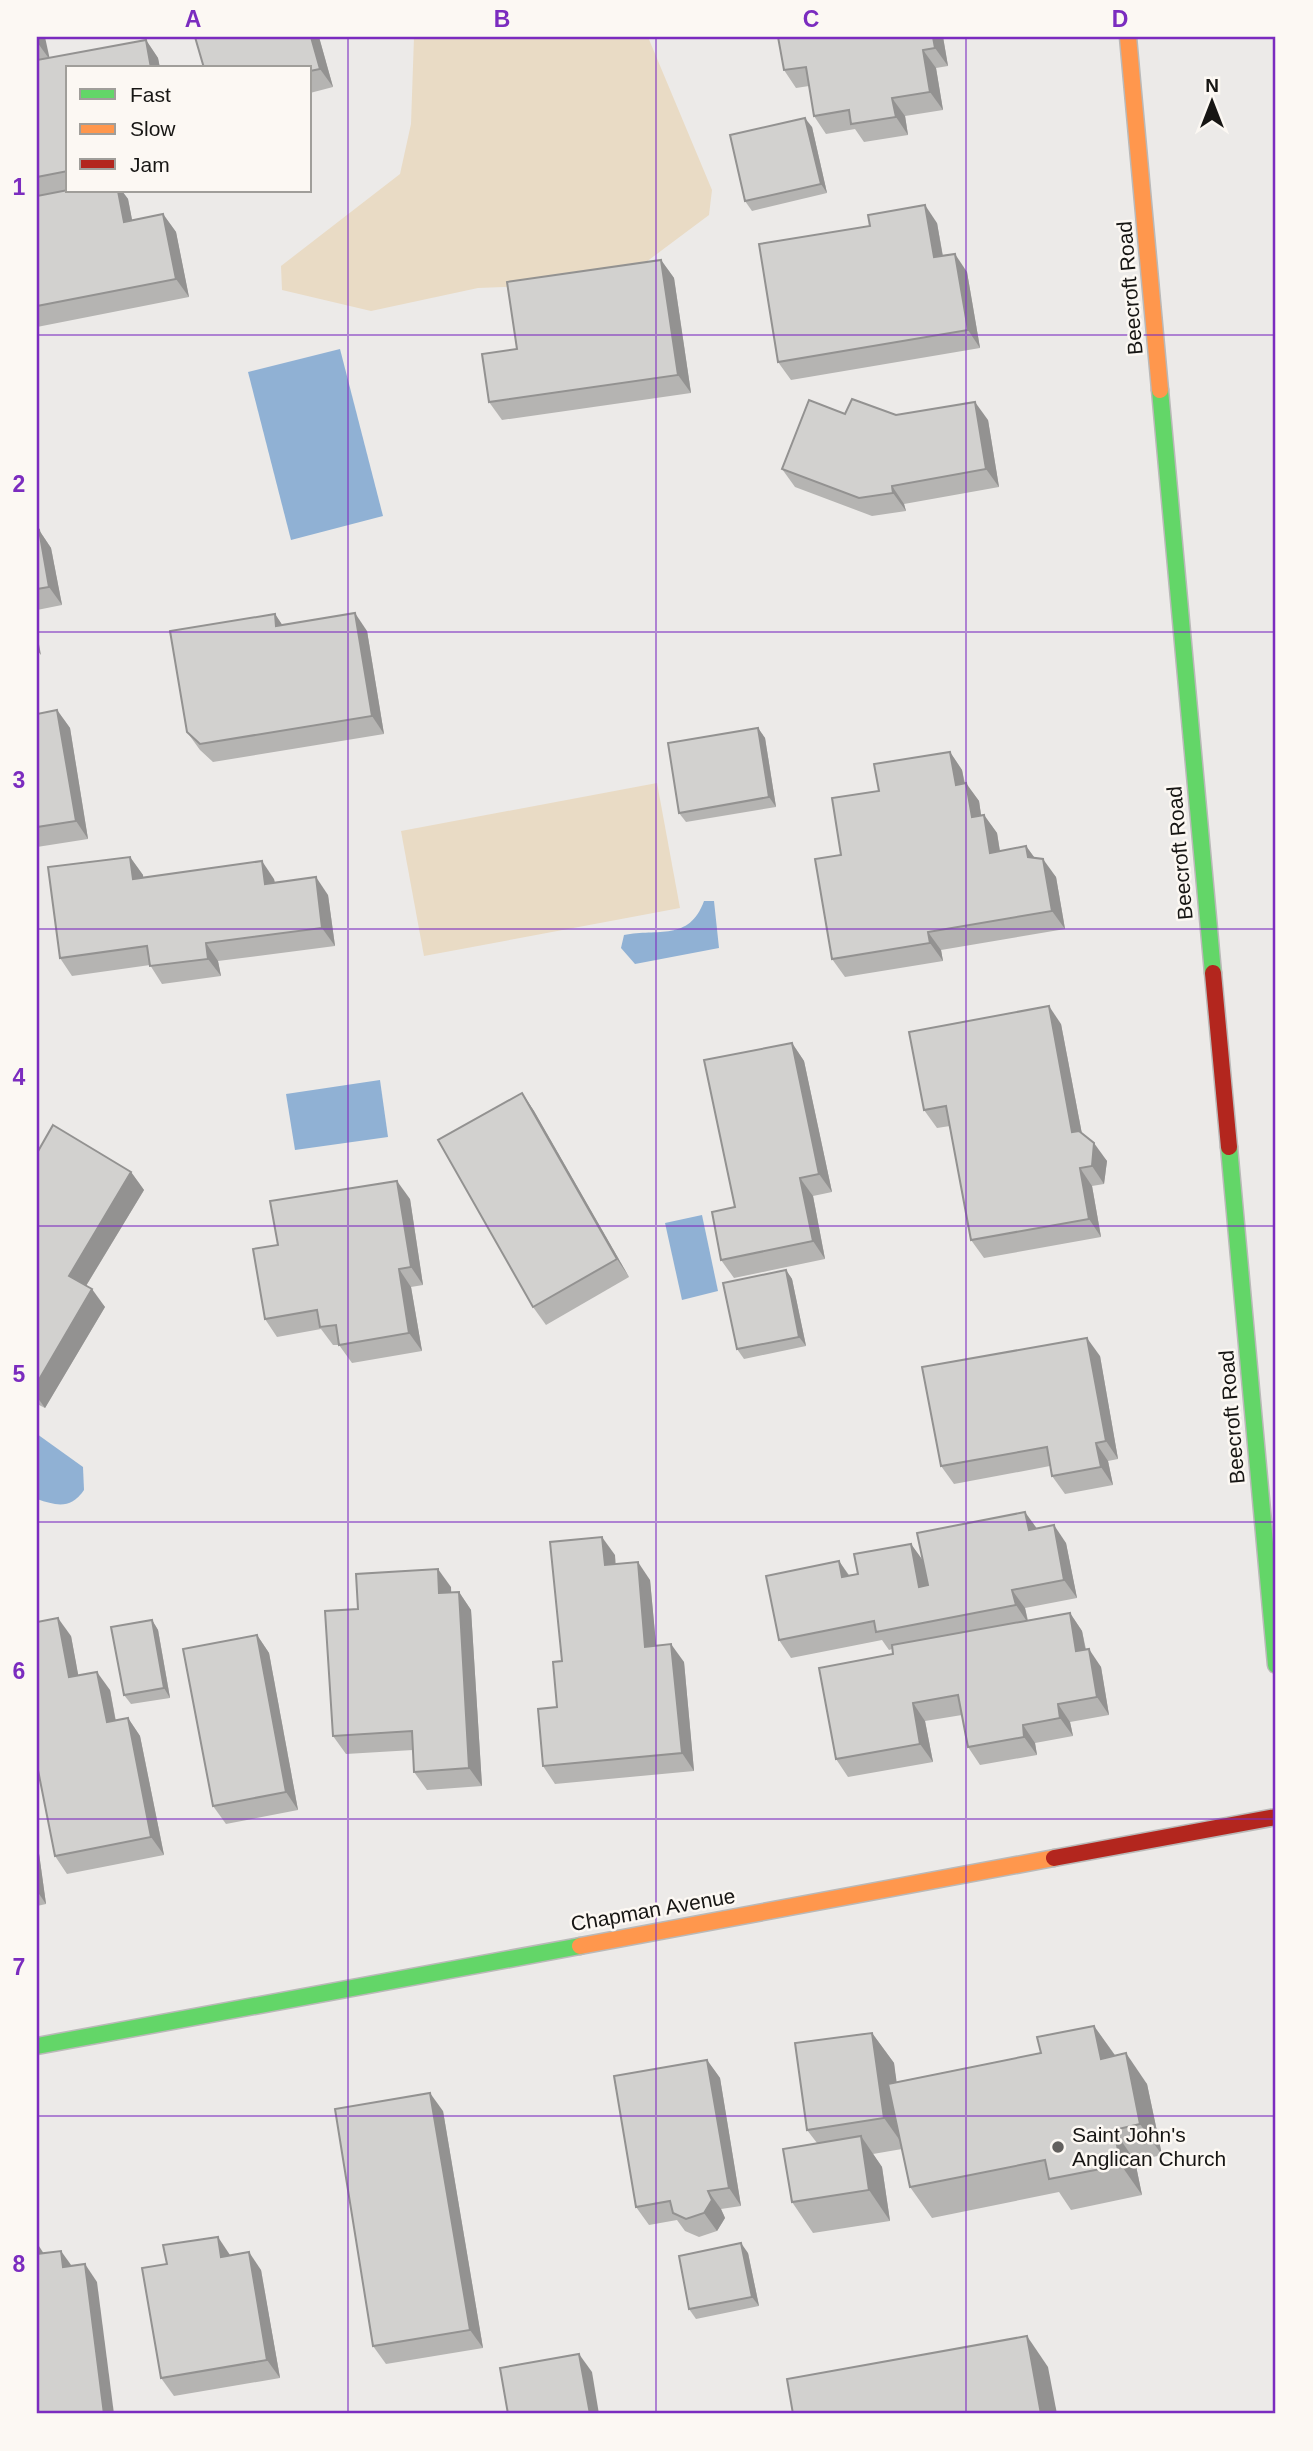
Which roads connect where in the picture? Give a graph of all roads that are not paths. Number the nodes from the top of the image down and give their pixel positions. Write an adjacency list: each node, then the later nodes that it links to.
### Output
1 (1128, 37): 2 (main road, Beecroft Road)
2 (1276, 1665)
3 (1276, 1817): 4 (main road, Chapman Avenue)
4 (37, 2046)

